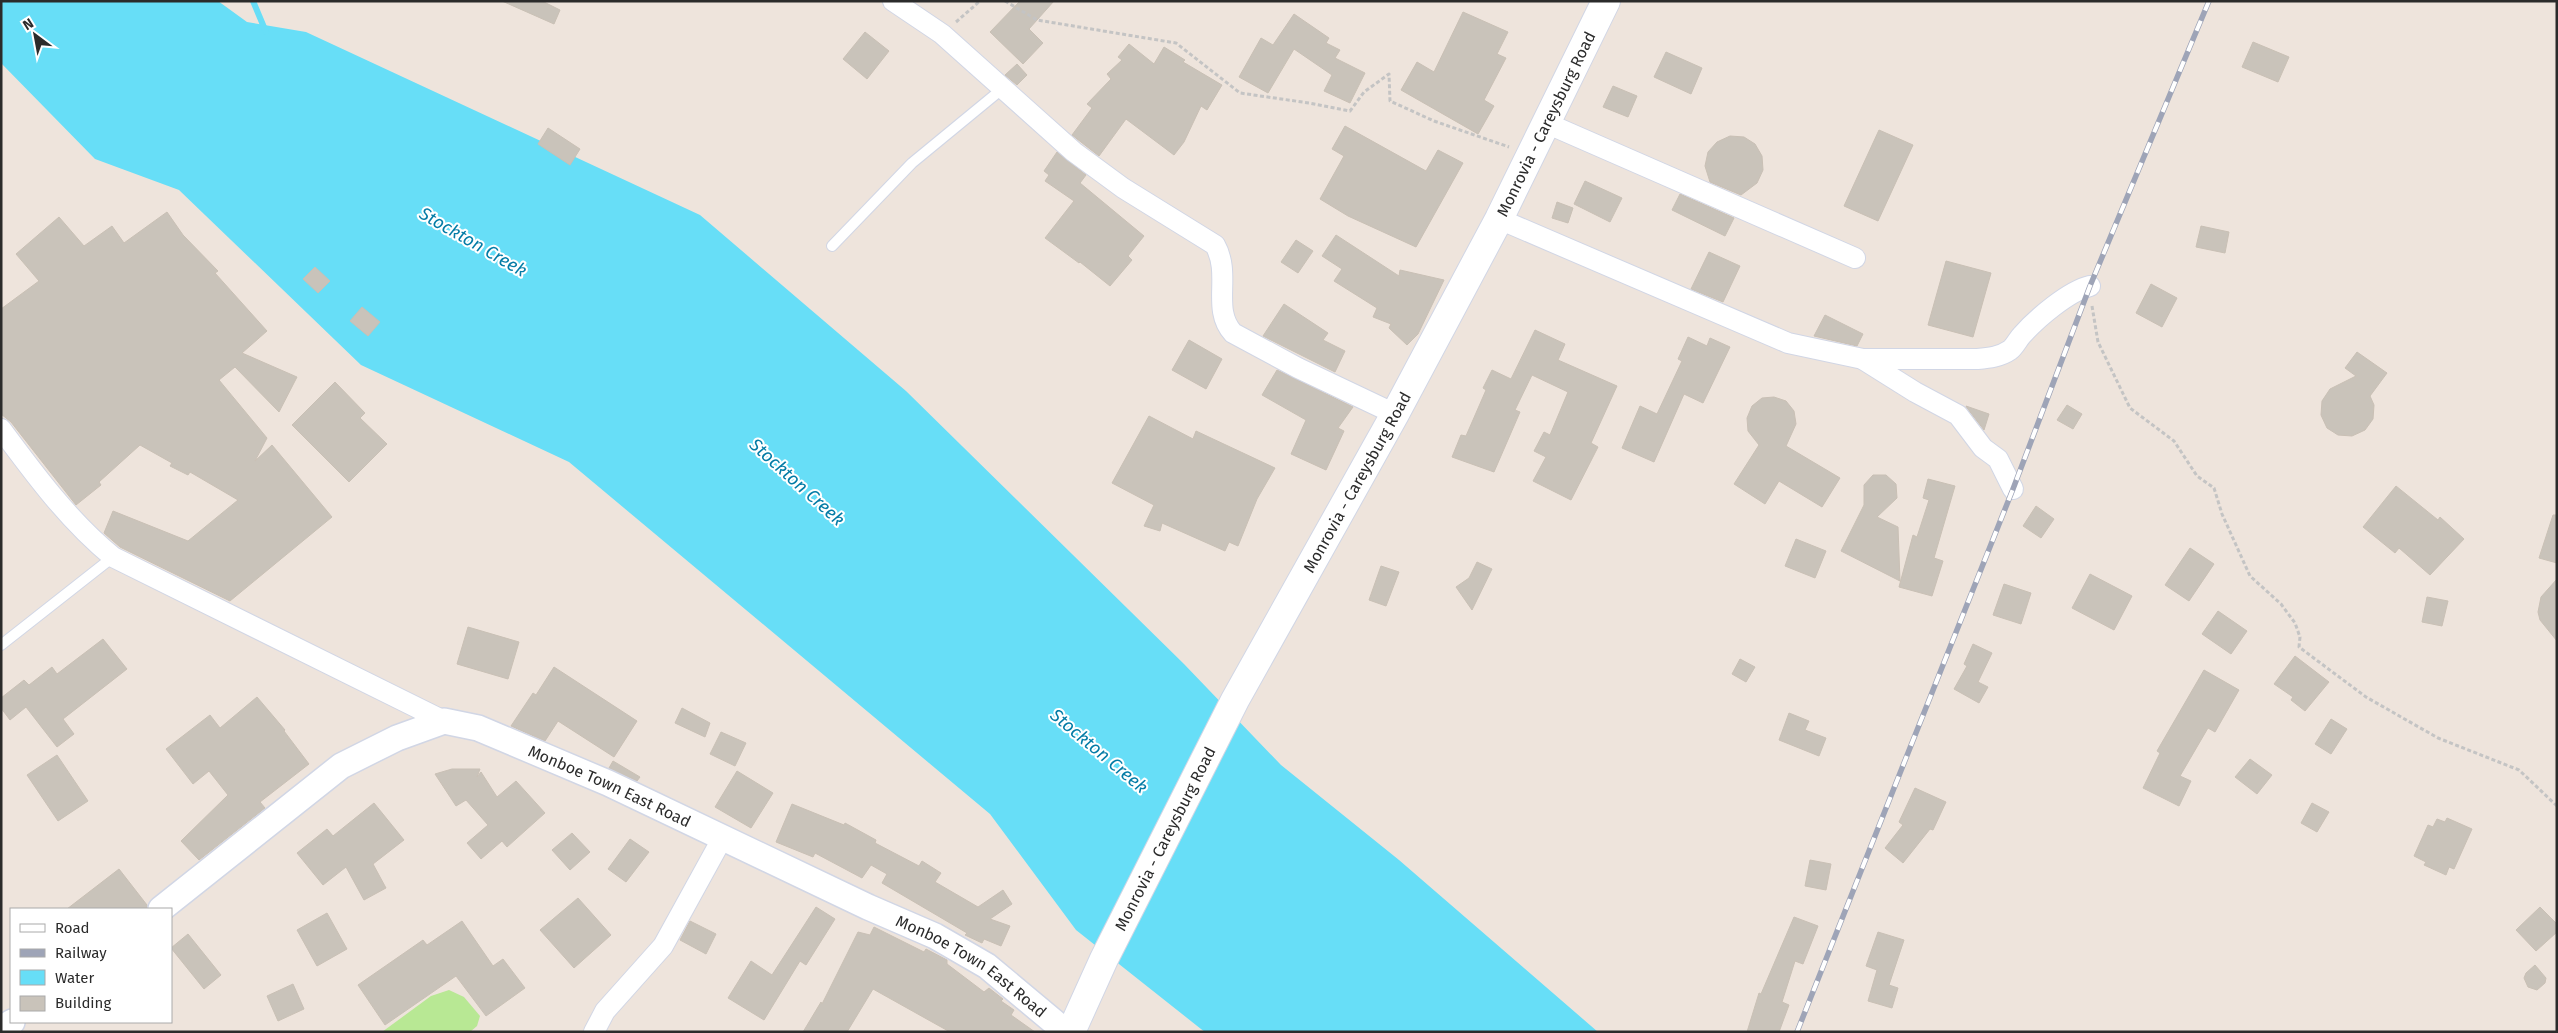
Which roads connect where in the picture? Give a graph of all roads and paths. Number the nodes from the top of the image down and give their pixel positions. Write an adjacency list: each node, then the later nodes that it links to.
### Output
1 (893, 1): 5 (street)
2 (980, 1): 5 (path)
3 (1005, 1): 8 (path)
4 (1606, 1): 7 (main road, Monrovia - Careysburg Road)
5 (942, 34): 6 (street)
6 (1002, 89): 10 (lane); 14 (street)
7 (1546, 122): 8 (main road, Monrovia - Careysburg Road); 11 (street)
8 (1530, 155): 9 (main road, Monrovia - Careysburg Road)
9 (1499, 219): 13 (street); 14 (main road, Monrovia - Careysburg Road)
10 (832, 246)
11 (1855, 258)
12 (2090, 286): 13 (street); 20 (path)
13 (1863, 359): 16 (street)
14 (1394, 414): 25 (main road, Monrovia - Careysburg Road)
15 (1, 429): 17 (street)
16 (2013, 489)
17 (113, 557): 18 (lane); 19 (street)
18 (1, 646)
19 (444, 721): 21 (street, Monboe Town East Road); 22 (street)
20 (2557, 806)
21 (723, 837): 23 (street); 24 (street, Monboe Town East Road)
22 (162, 908)
23 (594, 1032)
24 (1066, 1032)
25 (1071, 1032)

